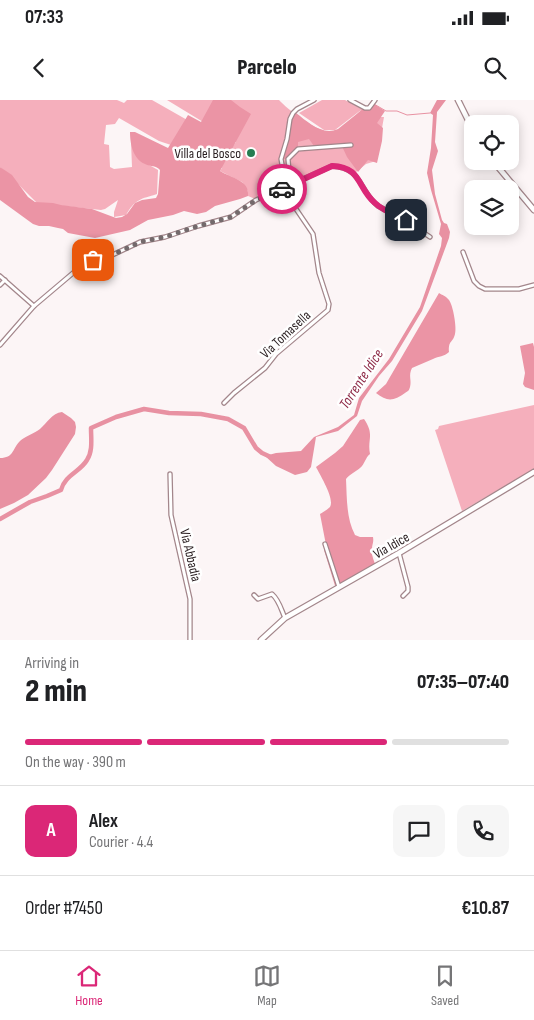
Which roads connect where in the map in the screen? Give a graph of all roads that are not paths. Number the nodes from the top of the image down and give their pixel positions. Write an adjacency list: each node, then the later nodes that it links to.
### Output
1 (314, 100): 8 (street)
2 (350, 100): 3 (street)
3 (375, 100)
4 (458, 100): 5 (main road)
5 (466, 115)
6 (351, 145): 8 (street)
7 (501, 170): 9 (main road)
8 (292, 184): 10 (street); 16 (street); 18 (street, Via Tomasella)
9 (534, 210)
10 (430, 237)
11 (462, 252): 14 (street)
12 (0, 276): 13 (street)
13 (4, 280): 15 (street); 16 (street)
14 (534, 284)
15 (0, 285)
16 (34, 306): 17 (street)
17 (0, 345)
18 (224, 403)
19 (534, 472): 22 (main road, Via Idice)
20 (170, 474): 27 (street, Via Abbadia)
21 (326, 544): 23 (street)
22 (399, 553): 23 (main road, Via Idice); 25 (street)
23 (339, 588): 26 (main road, Via Idice)
24 (254, 595): 26 (street)
25 (404, 596)
26 (285, 618): 28 (main road, Via Idice)
27 (190, 640)
28 (261, 640)

